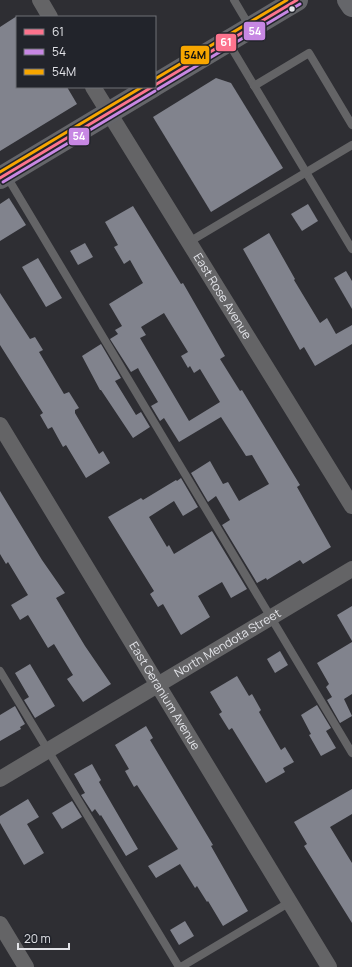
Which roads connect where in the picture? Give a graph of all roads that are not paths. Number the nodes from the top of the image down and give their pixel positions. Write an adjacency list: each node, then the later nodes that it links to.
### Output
1 (40, 0): 6 (street)
2 (234, 0): 7 (lane)
3 (297, 0): 7 (main road)
4 (348, 0): 5 (main road)
5 (352, 6)
6 (49, 16)
7 (251, 29): 8 (main road)
8 (227, 42): 9 (main road); 10 (lane)
9 (156, 84)
10 (254, 86): 14 (lane); 16 (lane)
11 (94, 88): 13 (street, East Rose Avenue)
12 (150, 88): 13 (main road)
13 (109, 113): 17 (main road); 18 (street, East Rose Avenue)
14 (352, 125)
15 (352, 144): 16 (lane)
16 (306, 172): 18 (lane); 19 (lane)
17 (3, 177): 23 (lane)
18 (189, 242): 21 (street, East Rose Avenue)
19 (352, 249)
20 (0, 425): 25 (street, East Geranium Avenue)
21 (352, 506)
22 (352, 569): 23 (street, North Mendota Street)
23 (270, 618): 25 (street, North Mendota Street); 27 (lane)
24 (0, 671): 26 (lane)
25 (158, 685): 26 (street, North Mendota Street); 29 (street, East Geranium Avenue)
26 (48, 751): 28 (street, North Mendota Street); 32 (lane)
27 (352, 753)
28 (0, 779)
29 (290, 902): 32 (lane); 33 (street, East Geranium Avenue)
30 (0, 924): 31 (street)
31 (26, 967)
32 (180, 967)
33 (329, 967)

